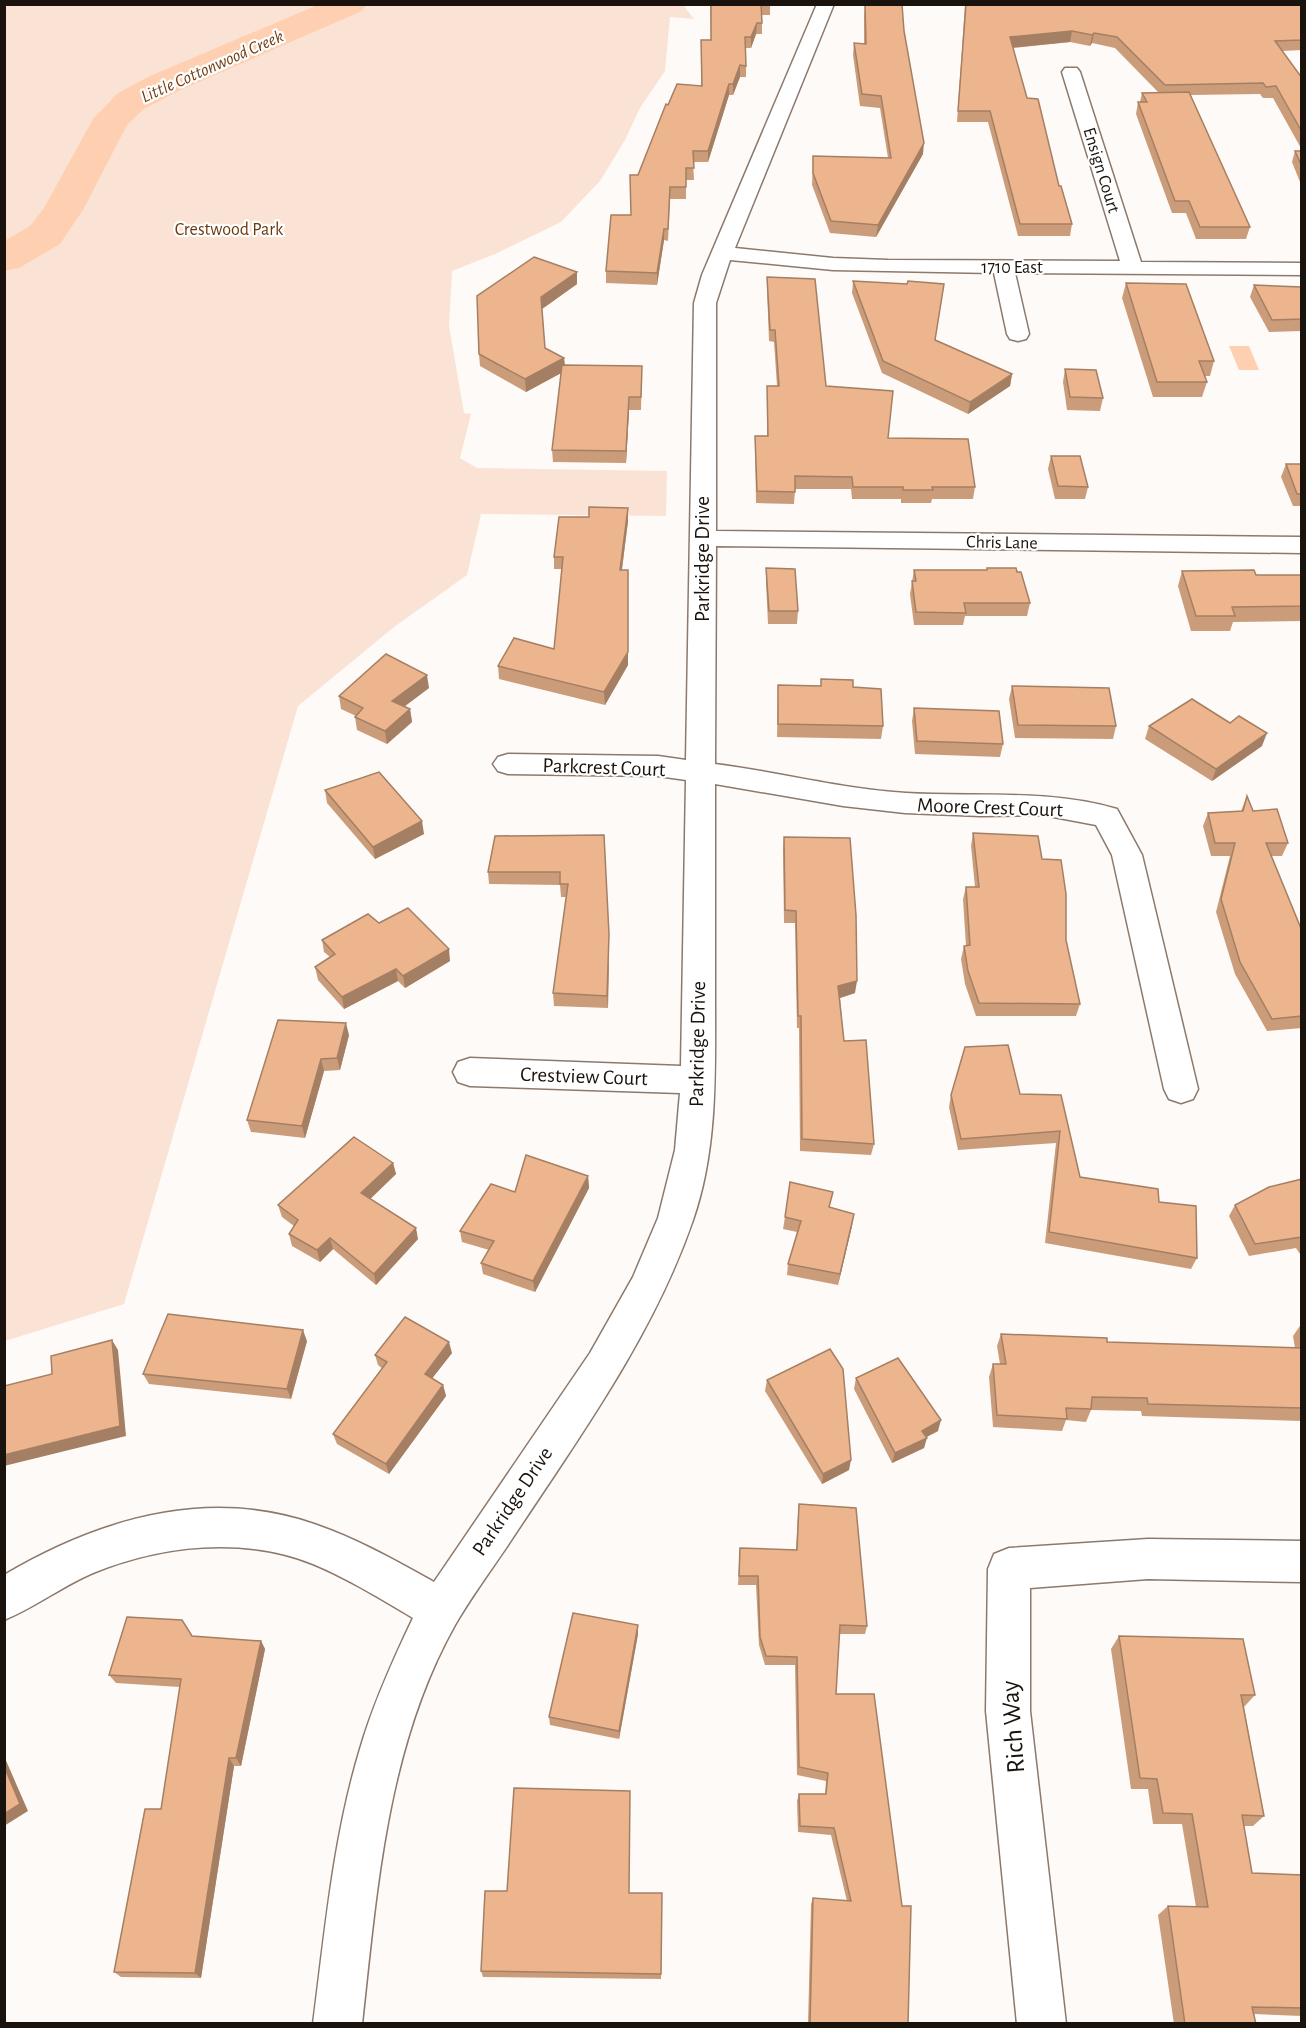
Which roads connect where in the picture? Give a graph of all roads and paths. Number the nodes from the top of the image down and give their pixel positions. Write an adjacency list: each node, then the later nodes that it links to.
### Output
1 (826, 4): 3 (street, Parkridge Drive)
2 (1071, 72): 5 (street, Ensign Court)
3 (722, 253): 4 (street, 1710 East); 8 (street, Parkridge Drive)
4 (1003, 267): 5 (street, 1710 East); 7 (street)
5 (1133, 268): 6 (street, 1710 East)
6 (1302, 269)
7 (1018, 334)
8 (702, 538): 9 (street, Chris Lane); 11 (street, Parkridge Drive)
9 (1302, 545)
10 (508, 764): 11 (street, Parkcrest Court)
11 (700, 773): 13 (street, Parkridge Drive); 14 (street, Moore Crest Court)
12 (470, 1072): 13 (street, Crestview Court)
13 (698, 1080): 17 (street, Parkridge Drive)
14 (1181, 1089)
15 (1302, 1562): 19 (street, Rich Way)
16 (4, 1599): 17 (street)
17 (440, 1610): 18 (street, Parkridge Drive)
18 (337, 2024)
19 (1041, 2024)

